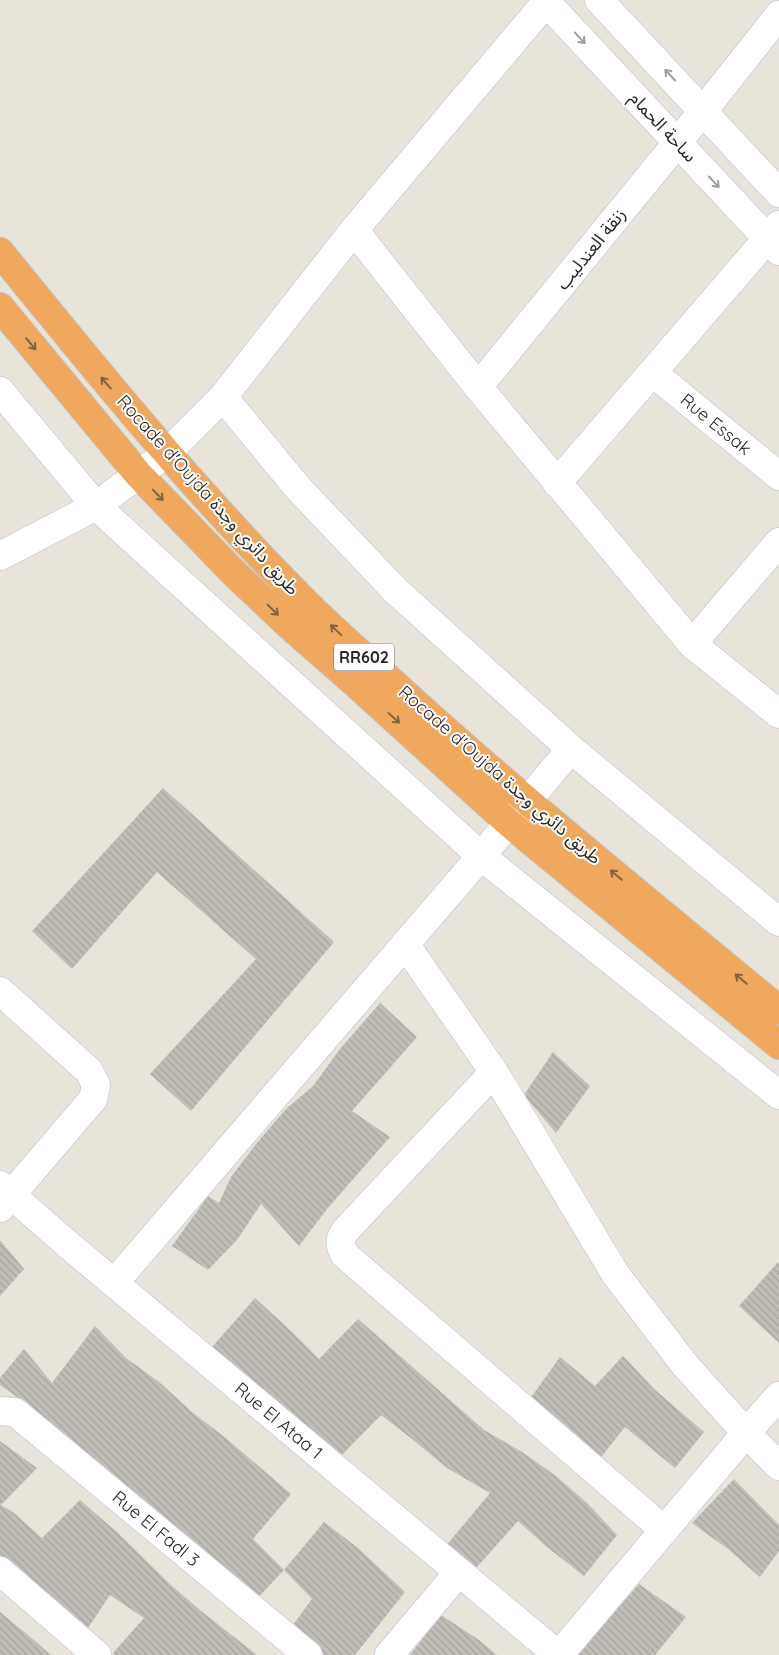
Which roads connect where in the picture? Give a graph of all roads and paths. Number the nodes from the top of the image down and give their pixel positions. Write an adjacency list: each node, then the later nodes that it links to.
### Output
1 (599, 0): 4 (street, one-way to 1)
2 (547, 1): 5 (street, ساحة الحمام, one-way to 5); 7 (street)
3 (779, 15): 4 (street, زنقة العندليب)
4 (703, 111): 5 (street, زنقة العندليب); 6 (street)
5 (677, 142): 8 (street, ساحة الحمام, one-way to 8); 12 (street, زنقة العندليب)
6 (779, 193)
7 (354, 230): 12 (street); 14 (street)
8 (775, 238): 11 (street)
9 (0, 252): 15 (highway, Rocade d'Oujda طريق دائري وجدة / RR602, one-way to 9)
10 (0, 306): 16 (highway, Rocade d'Oujda طريق دائري وجدة / RR602, one-way to 16)
11 (653, 373): 17 (street, Rue Essak); 18 (street)
12 (478, 387): 18 (street)
13 (0, 391): 19 (street)
14 (223, 397): 15 (street); 24 (street)
15 (167, 452): 16 (street); 25 (highway, Rocade d'Oujda طريق دائري وجدة / RR602, one-way to 15)
16 (138, 474): 19 (street); 26 (highway, Rocade d'Oujda طريق دائري وجدة / RR602, one-way to 26)
17 (779, 476)
18 (557, 483): 22 (street)
19 (96, 506): 21 (street); 27 (street)
20 (779, 542): 22 (street)
21 (0, 556)
22 (692, 644): 23 (street)
23 (779, 714)
24 (571, 749): 25 (street); 28 (street)
25 (527, 801): 26 (street); 31 (highway, Rocade d'Oujda طريق دائري وجدة / RR602, one-way to 25)
26 (509, 823): 27 (street); 32 (highway, Rocade d'Oujda طريق دائري وجدة / RR602)
27 (481, 856): 29 (street); 34 (street)
28 (779, 922)
29 (405, 944): 33 (street); 36 (street)
30 (0, 991): 35 (street)
31 (779, 1010)
32 (779, 1046)
33 (494, 1072): 39 (street); 41 (street)
34 (779, 1095)
35 (4, 1196): 36 (street, Rue El Ataa 1)
36 (115, 1282): 43 (street, Rue El Ataa 1)
37 (779, 1396): 39 (street)
38 (0, 1411): 45 (street, Rue El Fadl 3)
39 (746, 1433): 40 (street); 41 (street)
40 (779, 1466)
41 (664, 1530): 47 (street)
42 (0, 1571): 44 (street)
43 (460, 1572): 46 (street); 47 (street, Rue El Ataa 1)
44 (97, 1655)
45 (308, 1655)
46 (389, 1655)
47 (558, 1655)

